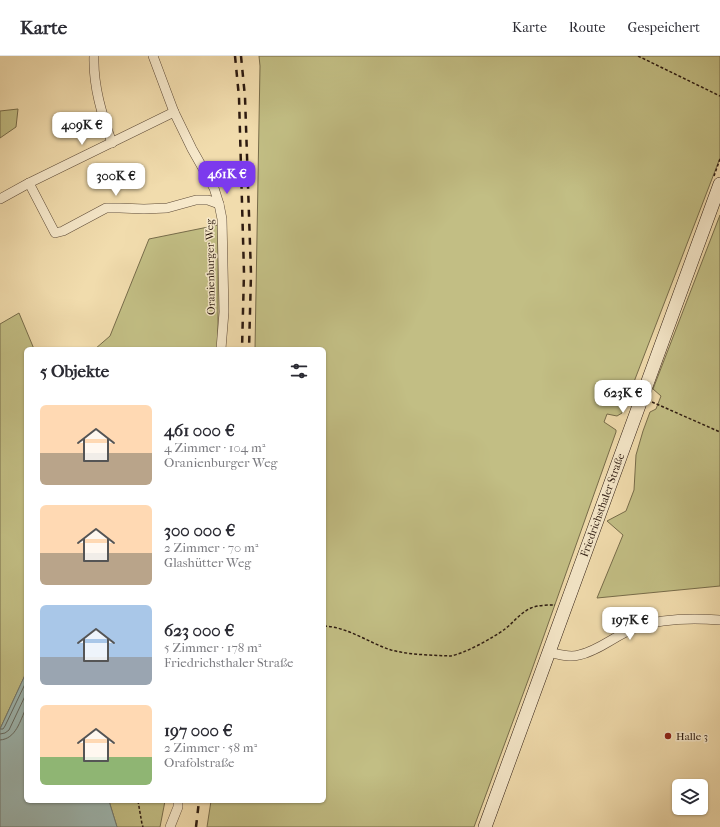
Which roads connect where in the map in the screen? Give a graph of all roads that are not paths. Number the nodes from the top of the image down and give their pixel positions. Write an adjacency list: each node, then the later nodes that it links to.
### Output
1 (94, 56): 4 (street)
2 (153, 56): 3 (street, Oranienburger Weg)
3 (174, 112): 4 (street); 8 (street, Oranienburger Weg)
4 (112, 142): 5 (street)
5 (29, 184): 7 (street); 8 (street)
6 (720, 184): 11 (street, Friedrichsthaler Straße)
7 (0, 199)
8 (219, 204): 9 (street, Oranienburger Weg)
9 (221, 347)
10 (720, 620): 11 (street)
11 (548, 652): 14 (street, Friedrichsthaler Straße)
12 (178, 803): 13 (street)
13 (170, 827)
14 (485, 827)

